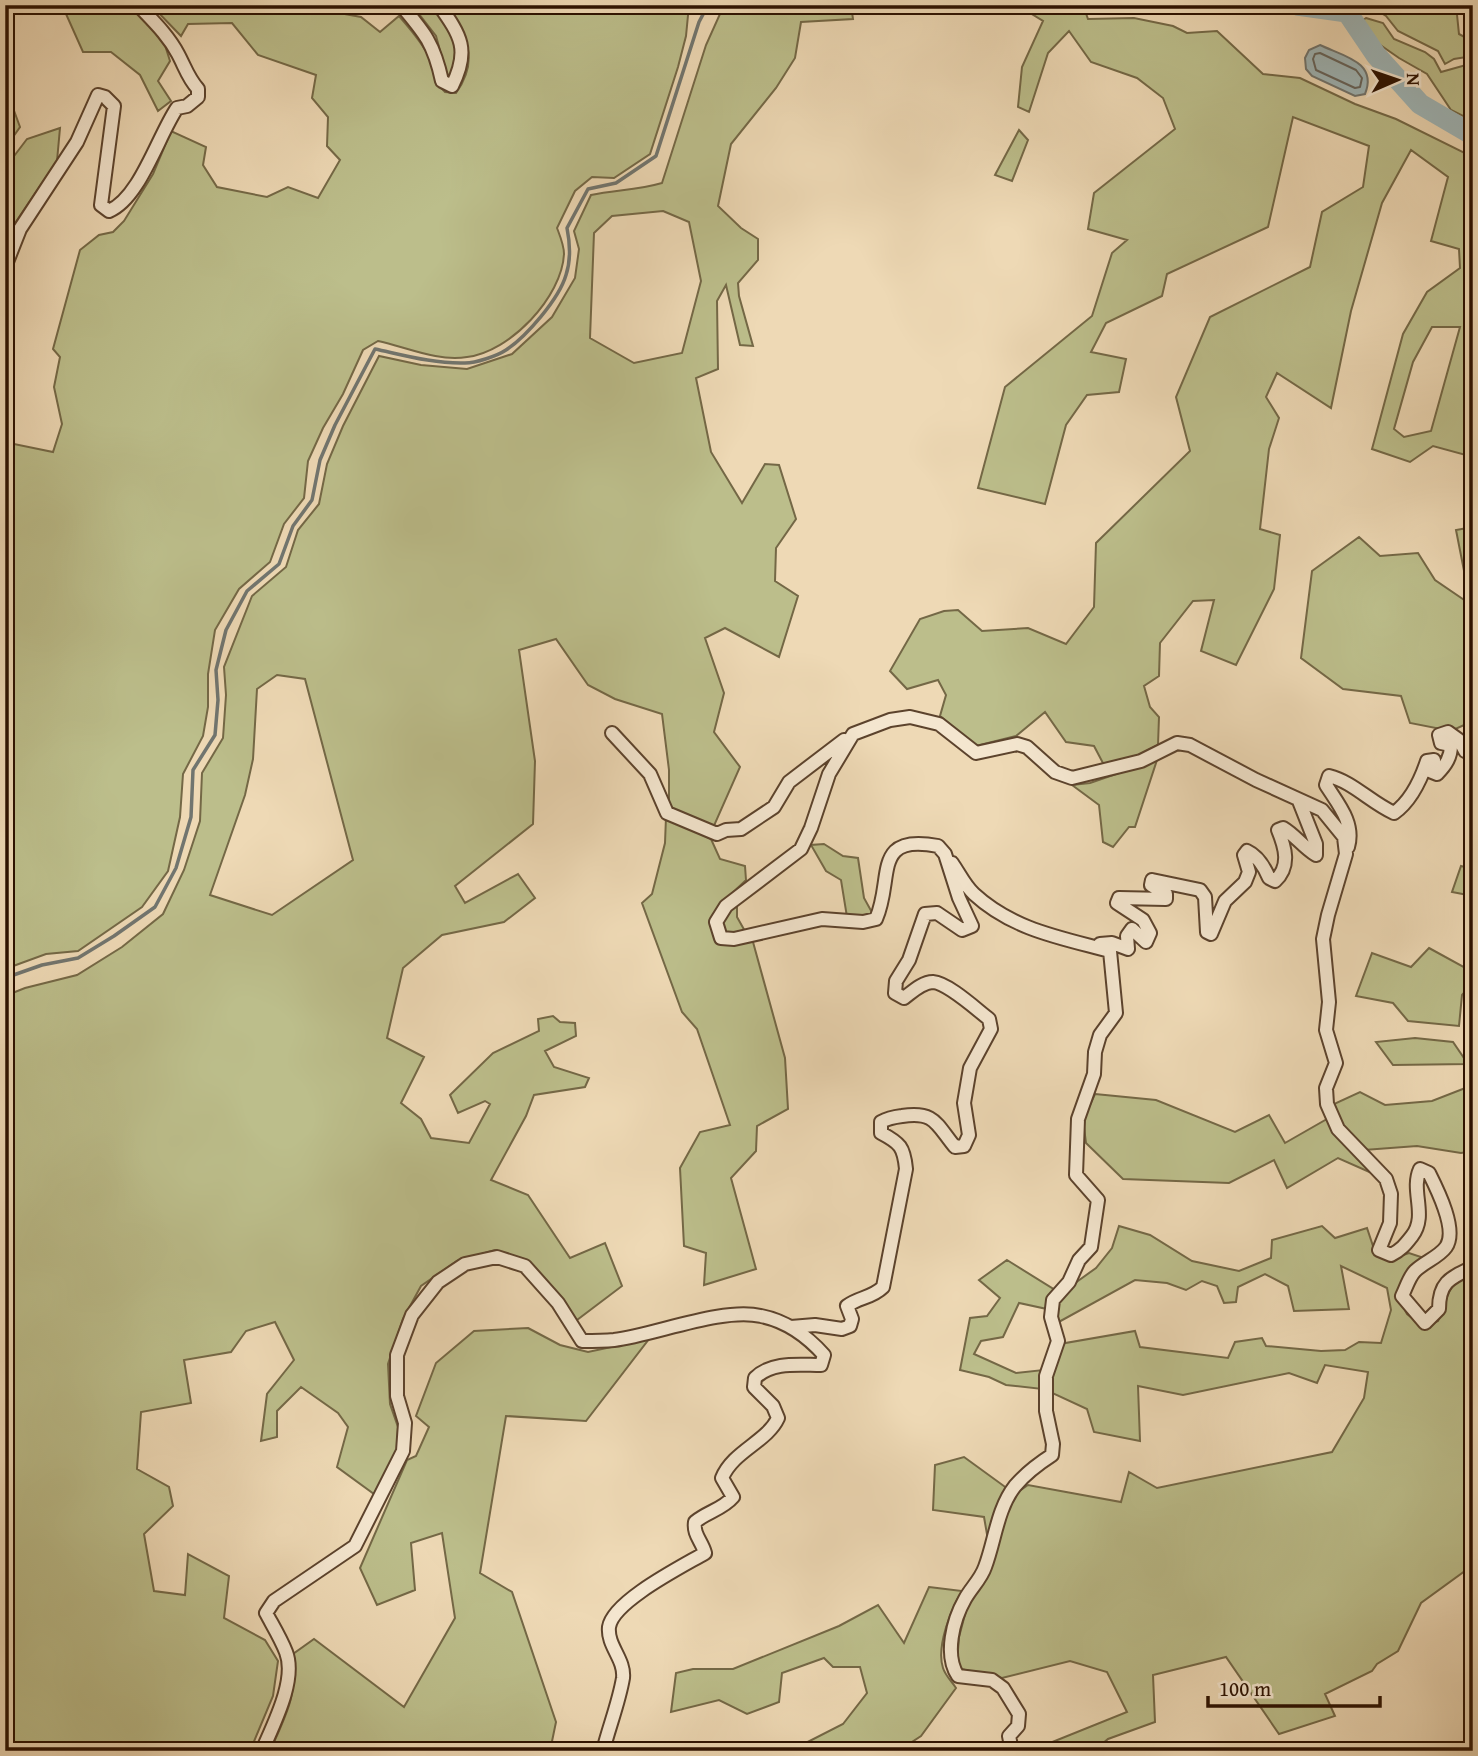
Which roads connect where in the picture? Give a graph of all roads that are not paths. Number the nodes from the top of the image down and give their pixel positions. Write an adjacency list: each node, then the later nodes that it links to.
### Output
1 (138, 5): 4 (street)
2 (401, 5): 3 (street)
3 (439, 5)
4 (5, 267)
5 (1473, 726): 8 (street)
6 (612, 733): 7 (street)
7 (853, 734): 9 (street); 10 (street)
8 (1473, 747): 11 (street)
9 (1299, 801): 11 (street); 12 (street)
10 (945, 853): 12 (street); 14 (street)
11 (1346, 854): 13 (street)
12 (1090, 945): 17 (street)
13 (1473, 1267)
14 (791, 1327): 15 (street); 16 (street)
15 (262, 1751)
16 (603, 1751)
17 (1012, 1751)

